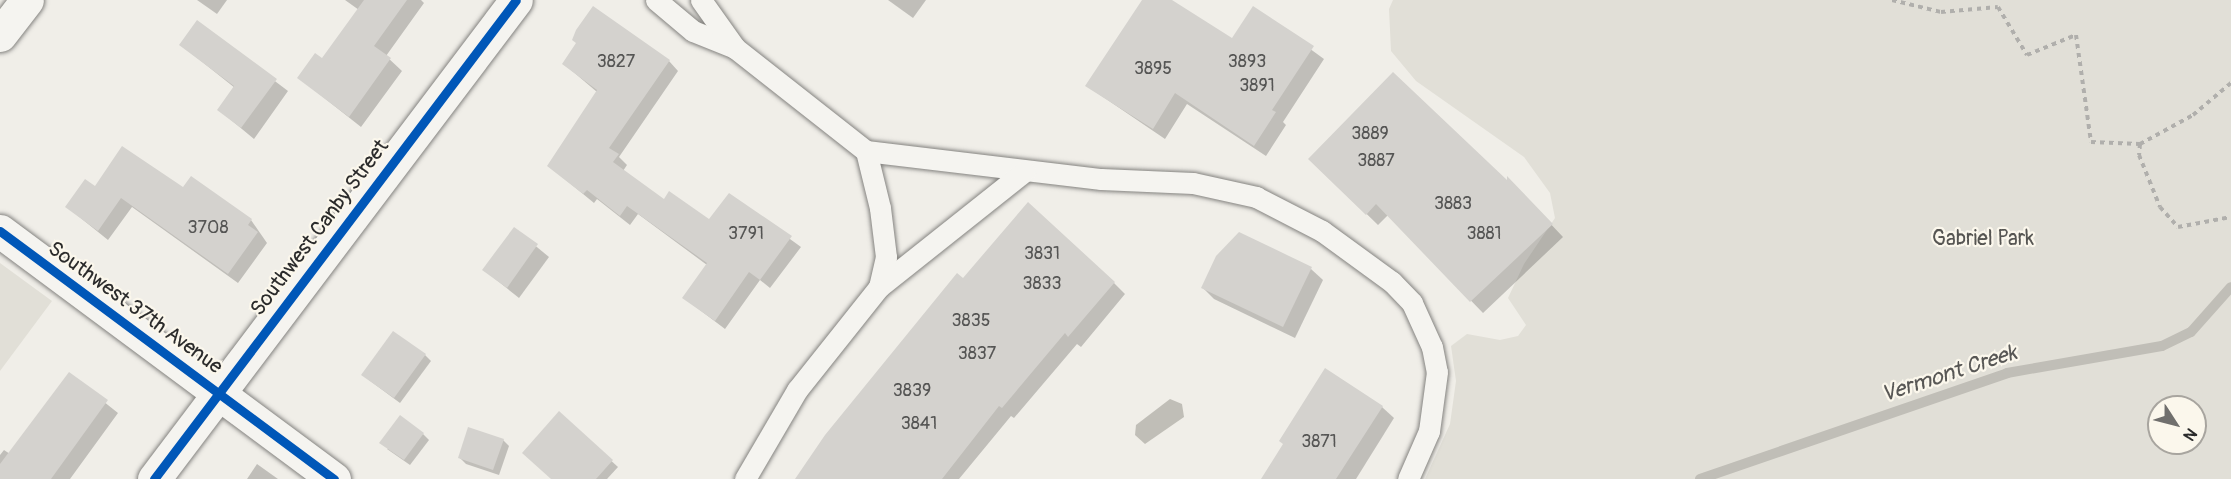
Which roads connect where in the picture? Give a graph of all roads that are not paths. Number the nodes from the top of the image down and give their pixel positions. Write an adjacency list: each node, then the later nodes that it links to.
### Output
1 (27, 0): 5 (street)
2 (516, 0): 11 (street, Southwest Canby Street)
3 (656, 0): 6 (lane)
4 (701, 0): 6 (lane)
5 (0, 35)
6 (735, 48): 7 (lane)
7 (866, 151): 8 (lane); 10 (lane)
8 (1025, 171): 10 (lane); 15 (lane)
9 (0, 231): 11 (street, Southwest 37th Avenue)
10 (879, 287): 14 (lane)
11 (218, 392): 12 (street, Southwest Canby Street); 13 (street, Southwest 37th Avenue)
12 (154, 479)
13 (334, 479)
14 (745, 479)
15 (1408, 479)

